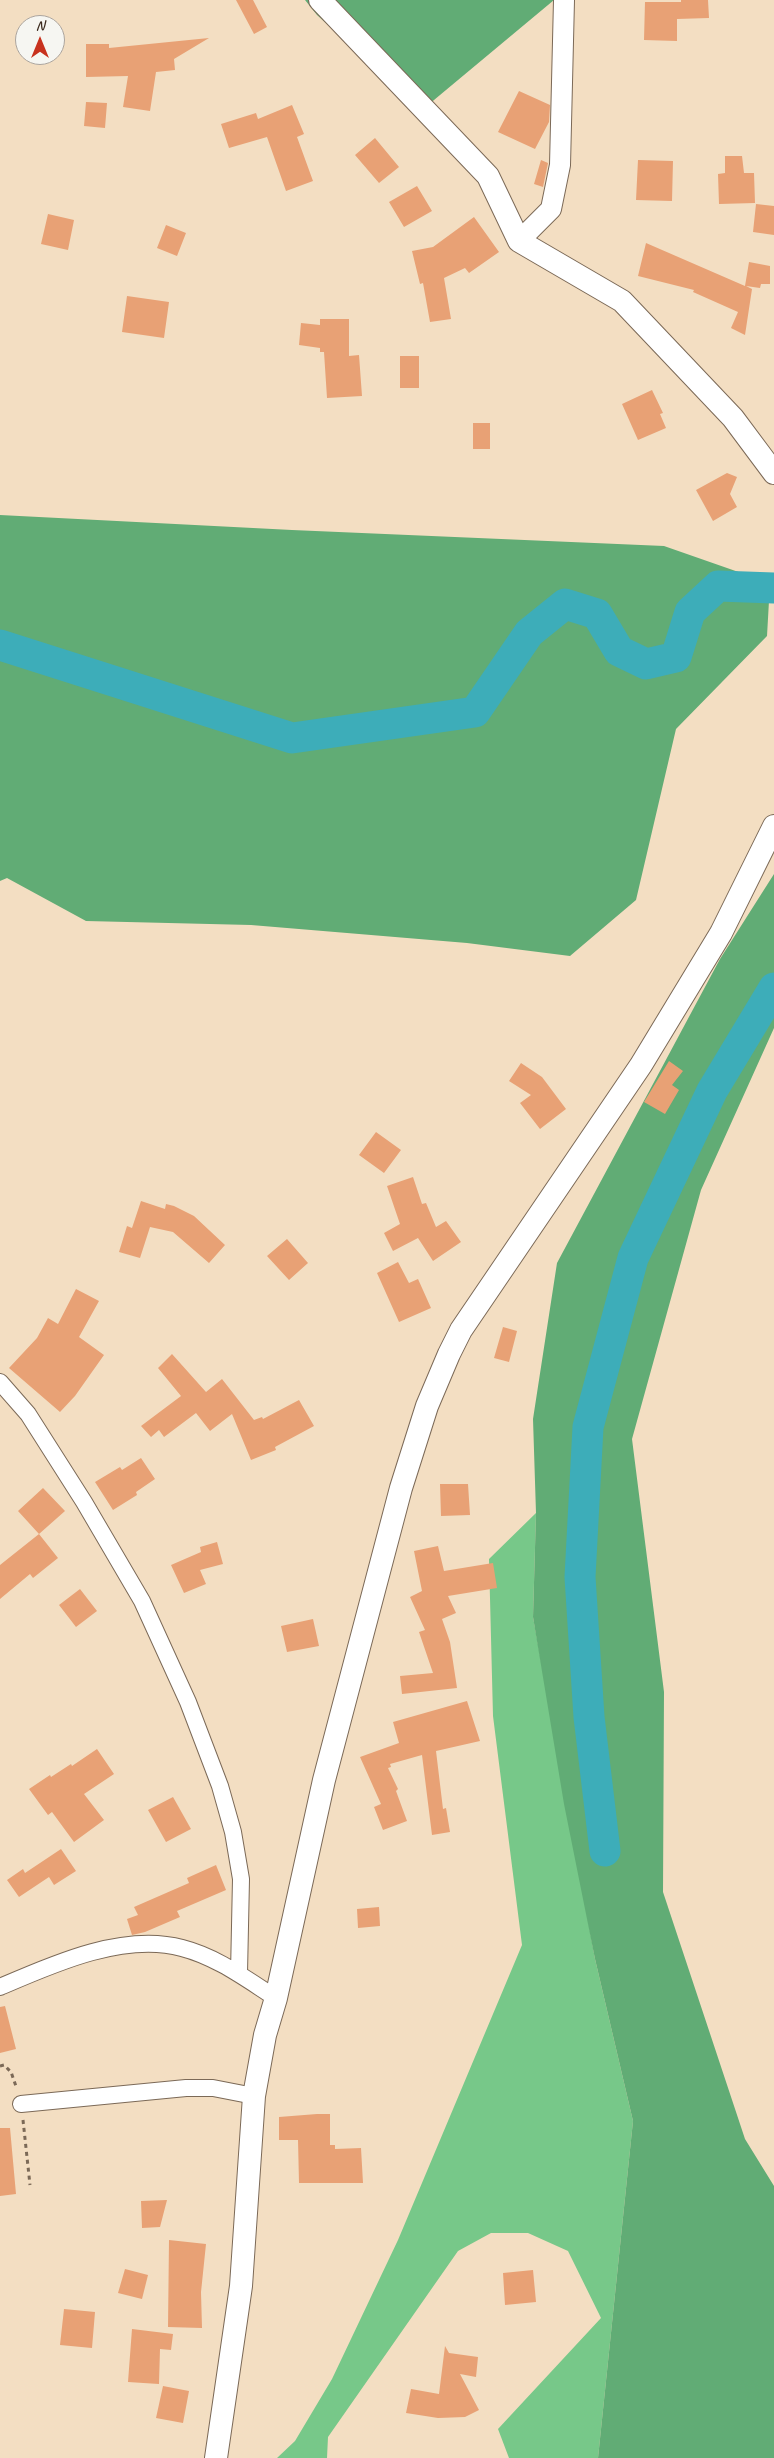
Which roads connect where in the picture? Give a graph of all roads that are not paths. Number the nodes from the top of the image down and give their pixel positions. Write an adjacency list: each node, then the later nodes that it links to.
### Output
1 (320, 0): 3 (main road)
2 (564, 0): 3 (street)
3 (520, 241): 4 (main road)
4 (774, 473)
5 (774, 826): 9 (main road)
6 (0, 1382): 7 (street)
7 (238, 1973): 8 (street); 9 (street)
8 (0, 1987)
9 (276, 1998): 10 (main road)
10 (254, 2096): 11 (street); 12 (main road)
11 (21, 2104)
12 (216, 2458)

